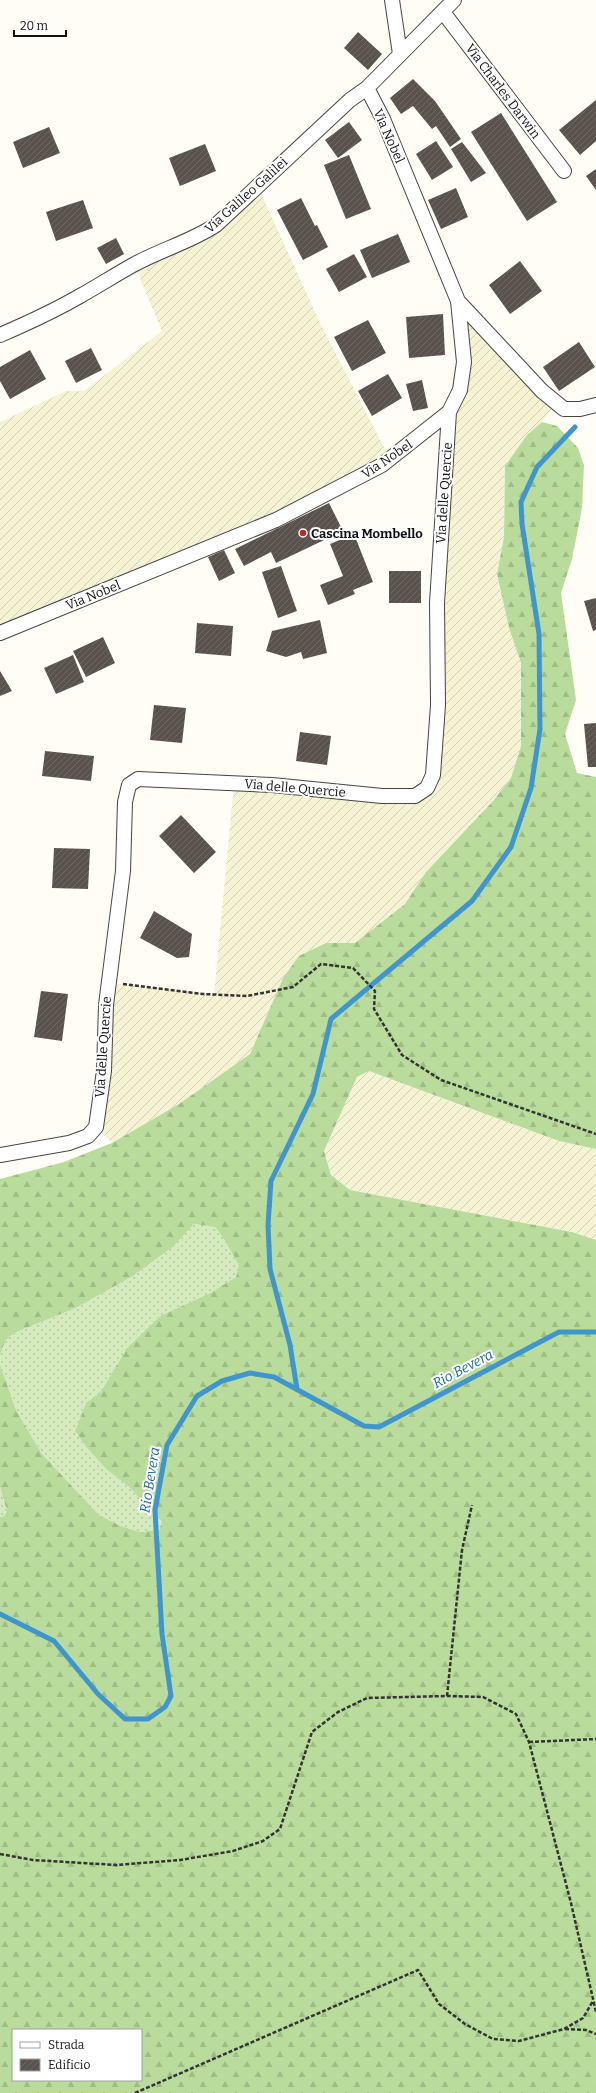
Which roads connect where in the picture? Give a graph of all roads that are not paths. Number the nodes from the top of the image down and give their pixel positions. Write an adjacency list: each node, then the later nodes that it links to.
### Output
1 (392, 0): 4 (street)
2 (454, 0): 3 (street, Via Galileo Galilei)
3 (443, 12): 4 (street, Via Galileo Galilei); 6 (street, Via Charles Darwin)
4 (400, 54): 5 (street, Via Galileo Galilei)
5 (367, 88): 7 (street, Via Nobel); 8 (street, Via Galileo Galilei)
6 (564, 171)
7 (458, 301): 9 (street); 10 (street, Via Nobel)
8 (0, 335)
9 (596, 405)
10 (449, 412): 11 (street, Via Nobel); 12 (street, Via delle Quercie)
11 (0, 633)
12 (0, 1155)

